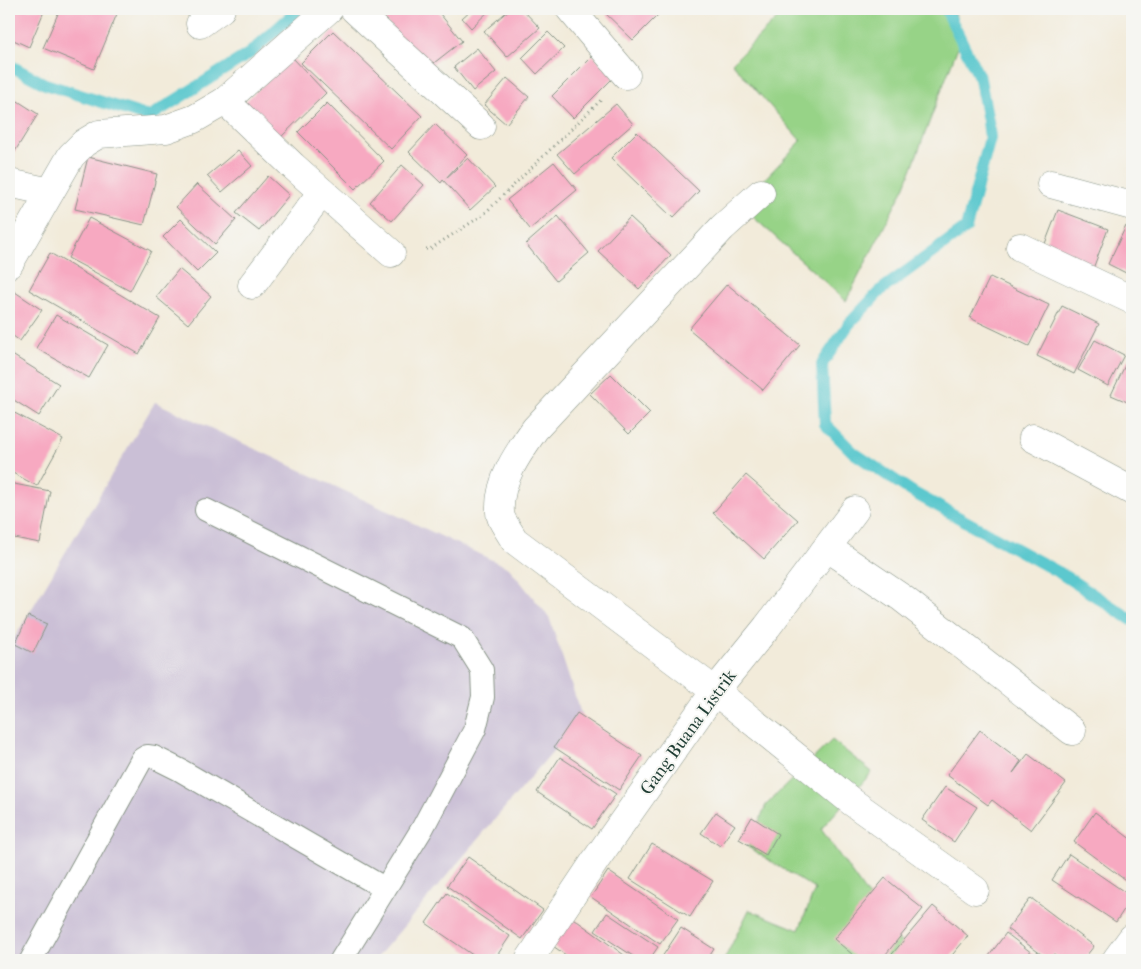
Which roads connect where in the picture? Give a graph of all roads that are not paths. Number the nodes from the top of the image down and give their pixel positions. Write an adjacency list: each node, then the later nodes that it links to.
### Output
1 (329, 9): 5 (street)
2 (354, 9): 6 (street)
3 (570, 9): 4 (street)
4 (626, 75)
5 (225, 101): 9 (street); 10 (street)
6 (481, 126)
7 (9, 183): 9 (street)
8 (1051, 184): 12 (street)
9 (50, 192): 15 (street)
10 (322, 192): 14 (street); 16 (street)
11 (761, 193): 23 (street)
12 (1132, 206)
13 (1020, 247): 17 (street)
14 (391, 253)
15 (9, 264)
16 (252, 284)
17 (1132, 300)
18 (1033, 438): 19 (street)
19 (1132, 491)
20 (206, 510): 25 (lane)
21 (855, 510): 22 (street, Gang Buana Listrik)
22 (828, 548): 23 (street, Gang Buana Listrik); 24 (street)
23 (715, 691): 26 (street); 30 (street, Gang Buana Listrik)
24 (1072, 731)
25 (384, 888): 28 (lane); 29 (lane)
26 (976, 890)
27 (1132, 938): 31 (street)
28 (32, 960)
29 (341, 960)
30 (529, 960)
31 (1116, 960)

